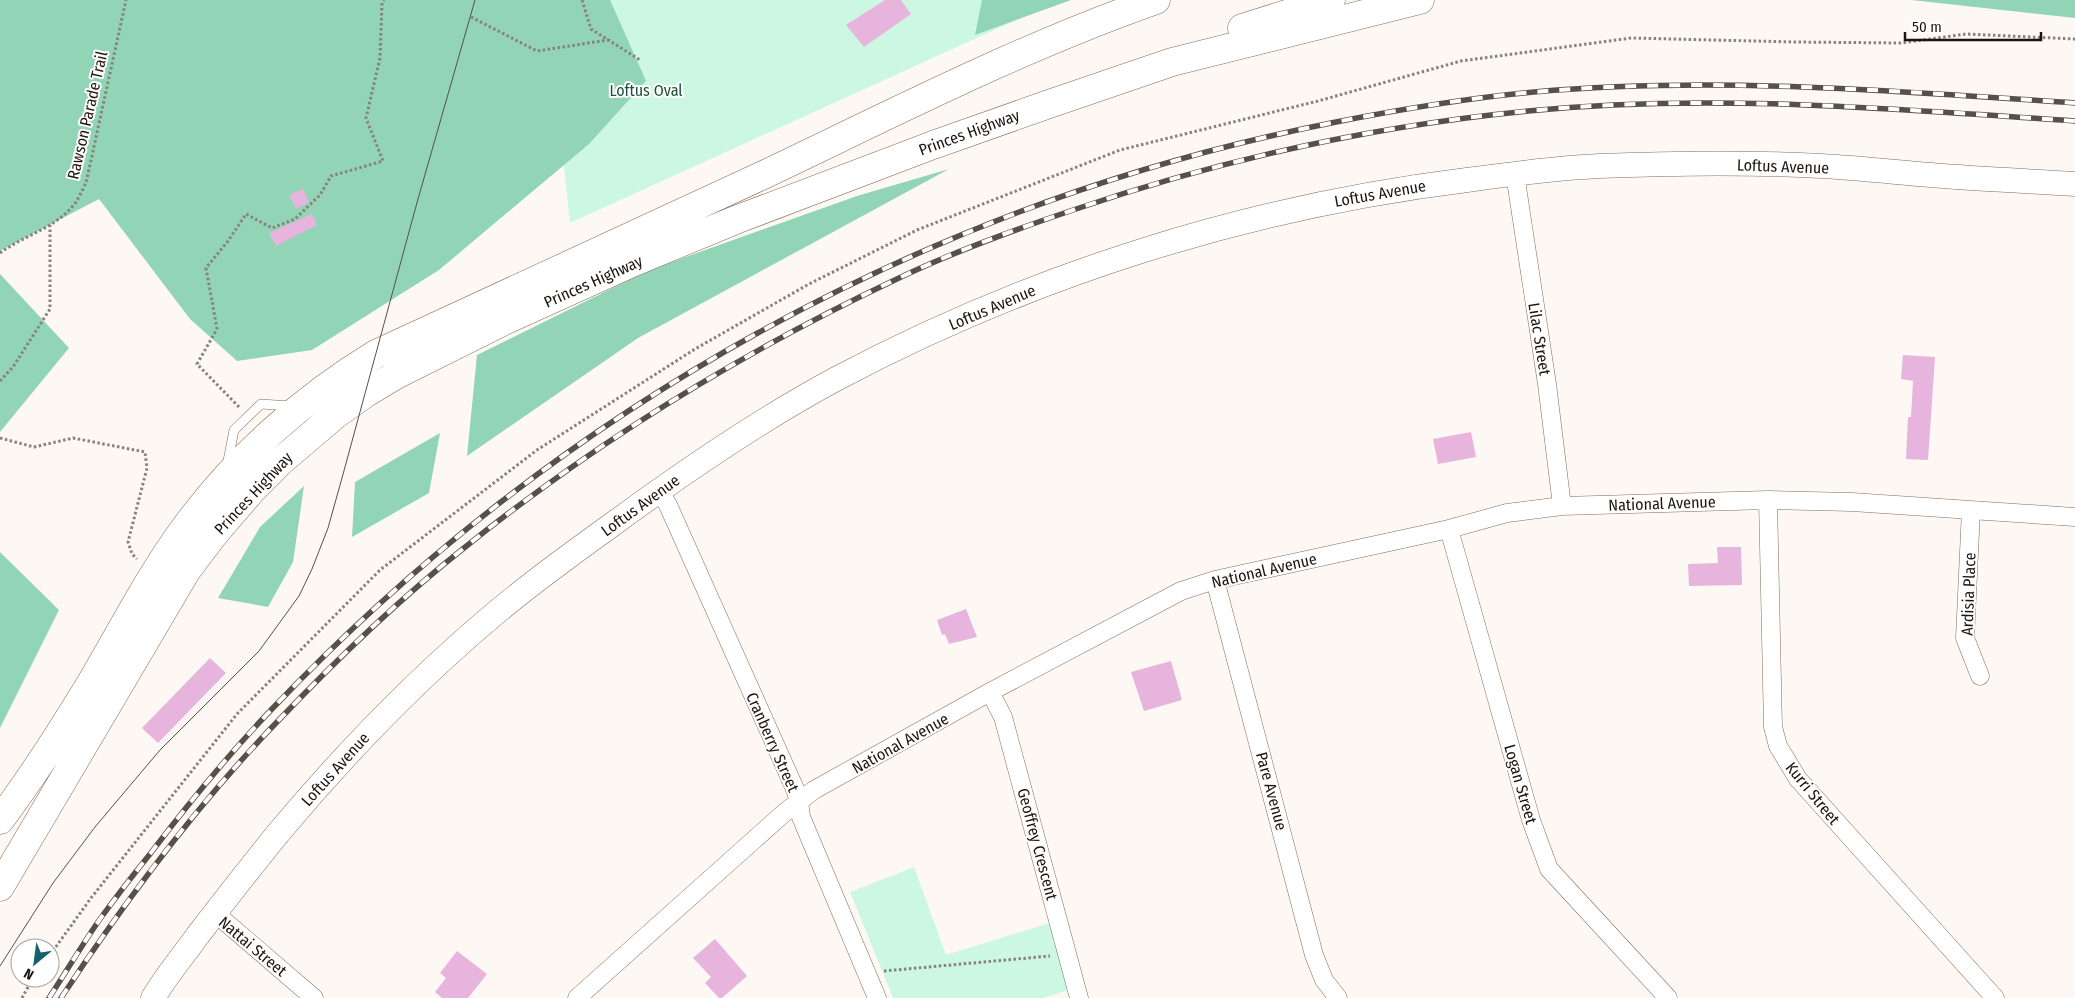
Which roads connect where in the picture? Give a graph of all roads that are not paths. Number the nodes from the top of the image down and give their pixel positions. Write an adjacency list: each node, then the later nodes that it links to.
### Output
1 (1156, 0): 7 (highway, Princes Highway)
2 (1331, 0): 4 (highway)
3 (1420, 0): 4 (highway, Princes Highway)
4 (1172, 62): 20 (highway, Princes Highway)
5 (1515, 174): 6 (street, Loftus Avenue); 9 (street, Loftus Avenue); 11 (street, Lilac Street)
6 (2075, 184)
7 (301, 407): 8 (highway, Princes Highway); 8 (lane)
8 (224, 480): 19 (highway, Princes Highway)
9 (659, 490): 18 (street, Cranberry Street); 21 (street, Loftus Avenue)
10 (1768, 500): 11 (street, National Avenue); 12 (street, National Avenue); 29 (street, Kurri Street)
11 (1562, 506): 14 (street, National Avenue)
12 (1971, 510): 13 (street, National Avenue); 16 (street, Ardisia Place)
13 (2075, 517)
14 (1449, 529): 15 (street, National Avenue); 28 (street, Logan Street)
15 (1215, 580): 17 (street, National Avenue); 27 (street, Pare Avenue)
16 (1980, 676)
17 (990, 692): 18 (street, National Avenue); 26 (street, Geoffrey Crescent)
18 (799, 801): 24 (street, National Avenue); 25 (street, Cranberry Street)
19 (0, 820)
20 (0, 887)
21 (215, 913): 22 (street, Loftus Avenue); 23 (street, Nattai Street)
22 (152, 998)
23 (314, 998)
24 (577, 998)
25 (877, 998)
26 (1080, 998)
27 (1338, 998)
28 (1668, 998)
29 (1995, 998)

